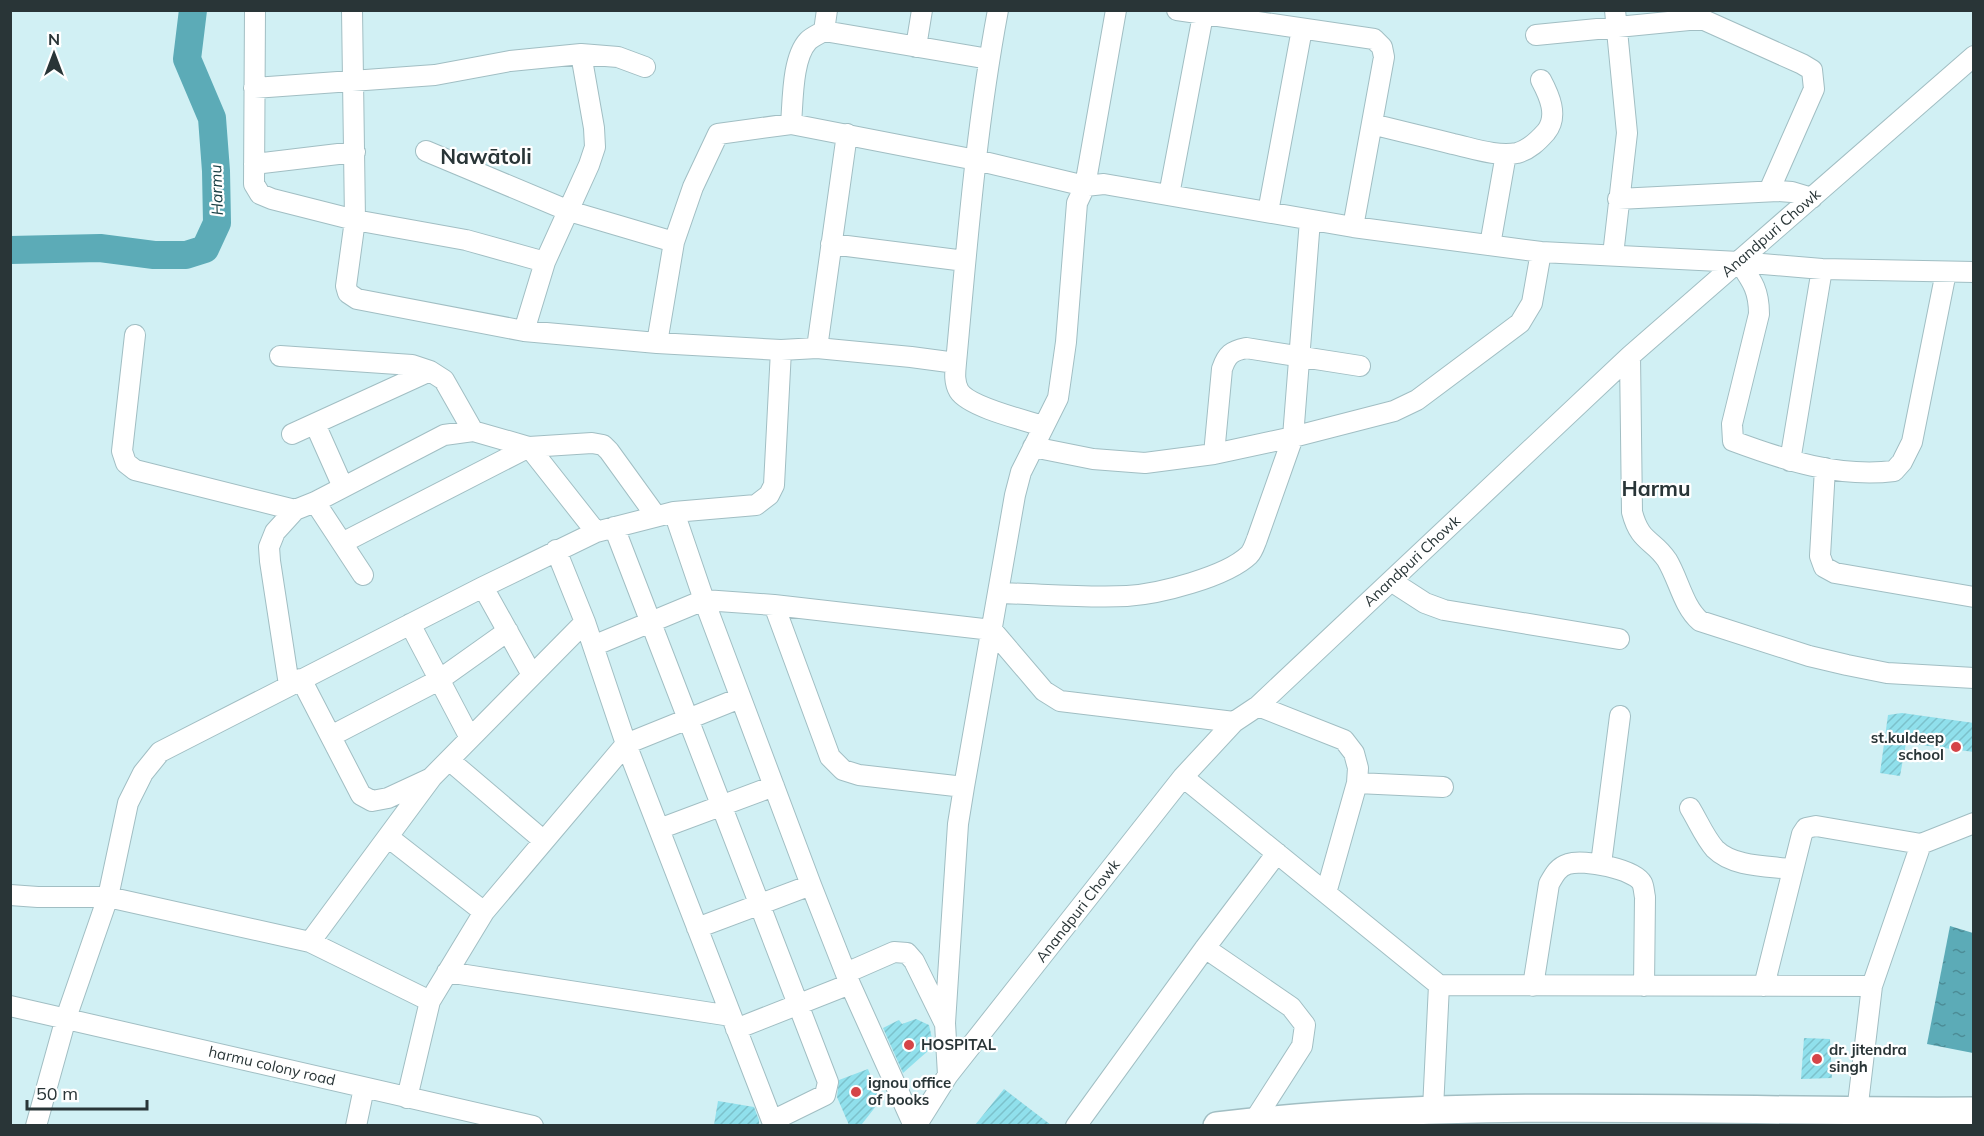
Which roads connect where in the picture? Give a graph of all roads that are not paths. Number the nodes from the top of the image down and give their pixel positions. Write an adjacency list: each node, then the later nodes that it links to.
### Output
1 (255, 10): 21 (street)
2 (351, 10): 20 (street)
3 (827, 10): 12 (street)
4 (922, 10): 14 (street)
5 (998, 10): 17 (street)
6 (1116, 10): 30 (street)
7 (1177, 10): 8 (street)
8 (1203, 15): 9 (street); 32 (street)
9 (1283, 18): 11 (street)
10 (1616, 18): 13 (street); 31 (street); 34 (street)
11 (1302, 29): 23 (street); 36 (street)
12 (824, 31): 14 (street); 22 (street)
13 (1536, 35)
14 (916, 46): 17 (street)
15 (581, 54): 18 (street); 20 (street); 35 (street)
16 (1974, 56): 33 (street, Anandpuri Chowk)
17 (989, 59): 28 (street)
18 (645, 67)
19 (1541, 80): 27 (street)
20 (353, 81): 21 (street); 26 (street)
21 (254, 88): 29 (street)
22 (791, 124): 24 (street); 40 (street)
23 (1372, 124): 27 (street); 39 (street)
24 (847, 134): 28 (street); 41 (street)
25 (426, 151): 35 (street)
26 (355, 152): 29 (street); 37 (street)
27 (1506, 154): 42 (street)
28 (976, 160): 30 (street); 45 (street)
29 (254, 164): 37 (street)
30 (1085, 186): 32 (street); 63 (street)
31 (1769, 191): 33 (street); 34 (street)
32 (1169, 195): 36 (street)
33 (1812, 198): 47 (street, Anandpuri Chowk)
34 (1618, 199): 44 (street)
35 (569, 211): 40 (street); 46 (street)
36 (1268, 212): 38 (street)
37 (355, 220): 46 (street); 51 (street)
38 (1310, 220): 39 (street); 57 (street)
39 (1353, 227): 42 (street)
40 (674, 242): 53 (street)
41 (831, 244): 45 (street); 54 (street)
42 (1490, 245): 43 (street)
43 (1541, 252): 44 (street); 66 (street)
44 (1613, 255): 47 (street)
45 (965, 261): 59 (street)
46 (545, 262): 51 (street)
47 (1739, 262): 48 (street); 58 (street, Anandpuri Chowk); 70 (street)
48 (1822, 269): 49 (street); 70 (street)
49 (1946, 272): 50 (street); 71 (street)
50 (1974, 272)
51 (524, 331): 53 (street)
52 (135, 335): 74 (street)
53 (657, 343): 55 (street)
54 (817, 348): 55 (street); 59 (street)
55 (781, 350): 75 (street)
56 (280, 356): 61 (street)
57 (1300, 356): 60 (street); 66 (street); 69 (street)
58 (1630, 356): 80 (street, Anandpuri Chowk); 94 (street)
59 (956, 363): 63 (street)
60 (1360, 366)
61 (430, 371): 62 (street); 64 (street)
62 (315, 424): 65 (street); 72 (street)
63 (1043, 426): 68 (street)
64 (473, 431): 67 (street); 72 (street)
65 (292, 434)
66 (1293, 437): 69 (street); 82 (street)
67 (529, 447): 75 (street); 76 (street); 77 (street)
68 (1033, 447): 69 (street); 82 (street)
69 (1214, 454)
70 (1790, 460): 71 (street)
71 (1825, 468): 83 (street)
72 (344, 487): 73 (street)
73 (315, 502): 74 (street); 77 (street)
74 (295, 510): 96 (street)
75 (665, 514): 76 (street); 84 (street)
76 (605, 530): 78 (street); 87 (street)
77 (342, 543): 79 (street)
78 (556, 550): 81 (street); 86 (street)
79 (363, 575)
80 (1390, 581): 91 (street); 98 (street, Anandpuri Chowk)
81 (483, 587): 88 (street); 90 (street)
82 (998, 592): 89 (street)
83 (1974, 597)
84 (704, 600): 85 (street); 87 (street); 97 (street)
85 (774, 604): 89 (street); 110 (street)
86 (585, 622): 92 (street); 93 (street)
87 (651, 622): 92 (street); 100 (street)
88 (410, 624): 95 (street); 96 (street)
89 (992, 630): 101 (street); 110 (street)
90 (508, 631): 93 (street); 95 (street)
91 (1619, 639)
92 (593, 646): 104 (street)
93 (532, 675): 103 (street)
94 (1974, 678)
95 (440, 680): 102 (street); 103 (street)
96 (295, 682): 102 (street); 125 (street)
97 (740, 698): 100 (street); 109 (street)
98 (1258, 706): 101 (street, Anandpuri Chowk); 108 (street)
99 (1620, 716): 120 (street)
100 (688, 719): 104 (street); 112 (street)
101 (1234, 722): 107 (street, Anandpuri Chowk)
102 (331, 736): 106 (street)
103 (470, 738): 105 (street)
104 (626, 744): 115 (street); 117 (street)
105 (449, 760): 106 (street); 117 (street)
106 (432, 777): 116 (street)
107 (1183, 777): 119 (street); 144 (street, Anandpuri Chowk)
108 (1357, 783): 111 (street); 123 (street)
109 (774, 786): 112 (street); 122 (street)
110 (964, 787): 143 (street)
111 (1443, 787)
112 (721, 806): 115 (street); 126 (street)
113 (1690, 808): 121 (street)
114 (1974, 823): 118 (street)
115 (659, 829): 128 (street)
116 (388, 837): 127 (street); 129 (street)
117 (544, 841): 127 (street)
118 (1920, 844): 121 (street); 137 (street)
119 (1277, 853): 123 (street); 130 (street)
120 (1601, 864): 134 (street); 135 (street)
121 (1791, 869): 136 (street)
122 (810, 885): 126 (street); 132 (street)
123 (1326, 893): 133 (street)
124 (10, 895): 125 (street)
125 (108, 897): 129 (street); 141 (street)
126 (759, 904): 128 (street); 139 (street)
127 (484, 912): 131 (street)
128 (697, 928): 142 (street)
129 (310, 942): 138 (street)
130 (1205, 948): 150 (street); 156 (street)
131 (447, 972): 138 (street); 142 (street)
132 (848, 978): 139 (street); 143 (street); 155 (street)
133 (1439, 985): 134 (street); 147 (street)
134 (1533, 986): 135 (street)
135 (1644, 986): 136 (street)
136 (1764, 986): 137 (street)
137 (1872, 986): 149 (street)
138 (430, 1001): 146 (street)
139 (798, 1005): 142 (street); 151 (street)
140 (10, 1006): 141 (street, harmu colony road)
141 (66, 1018): 145 (street, harmu colony road); 152 (street)
142 (734, 1022): 151 (street)
143 (945, 1023): 144 (street)
144 (948, 1075): 155 (street, Anandpuri Chowk)
145 (364, 1088): 146 (street, harmu colony road); 153 (street)
146 (407, 1098): 154 (street, harmu colony road)
147 (1433, 1109): 149 (main road); 150 (main road)
148 (1974, 1111): 149 (main road)
149 (1857, 1112)
150 (1254, 1121): 157 (main road)
151 (773, 1123)
152 (36, 1125)
153 (356, 1125)
154 (533, 1125)
155 (915, 1125)
156 (1076, 1125)
157 (1217, 1125)

